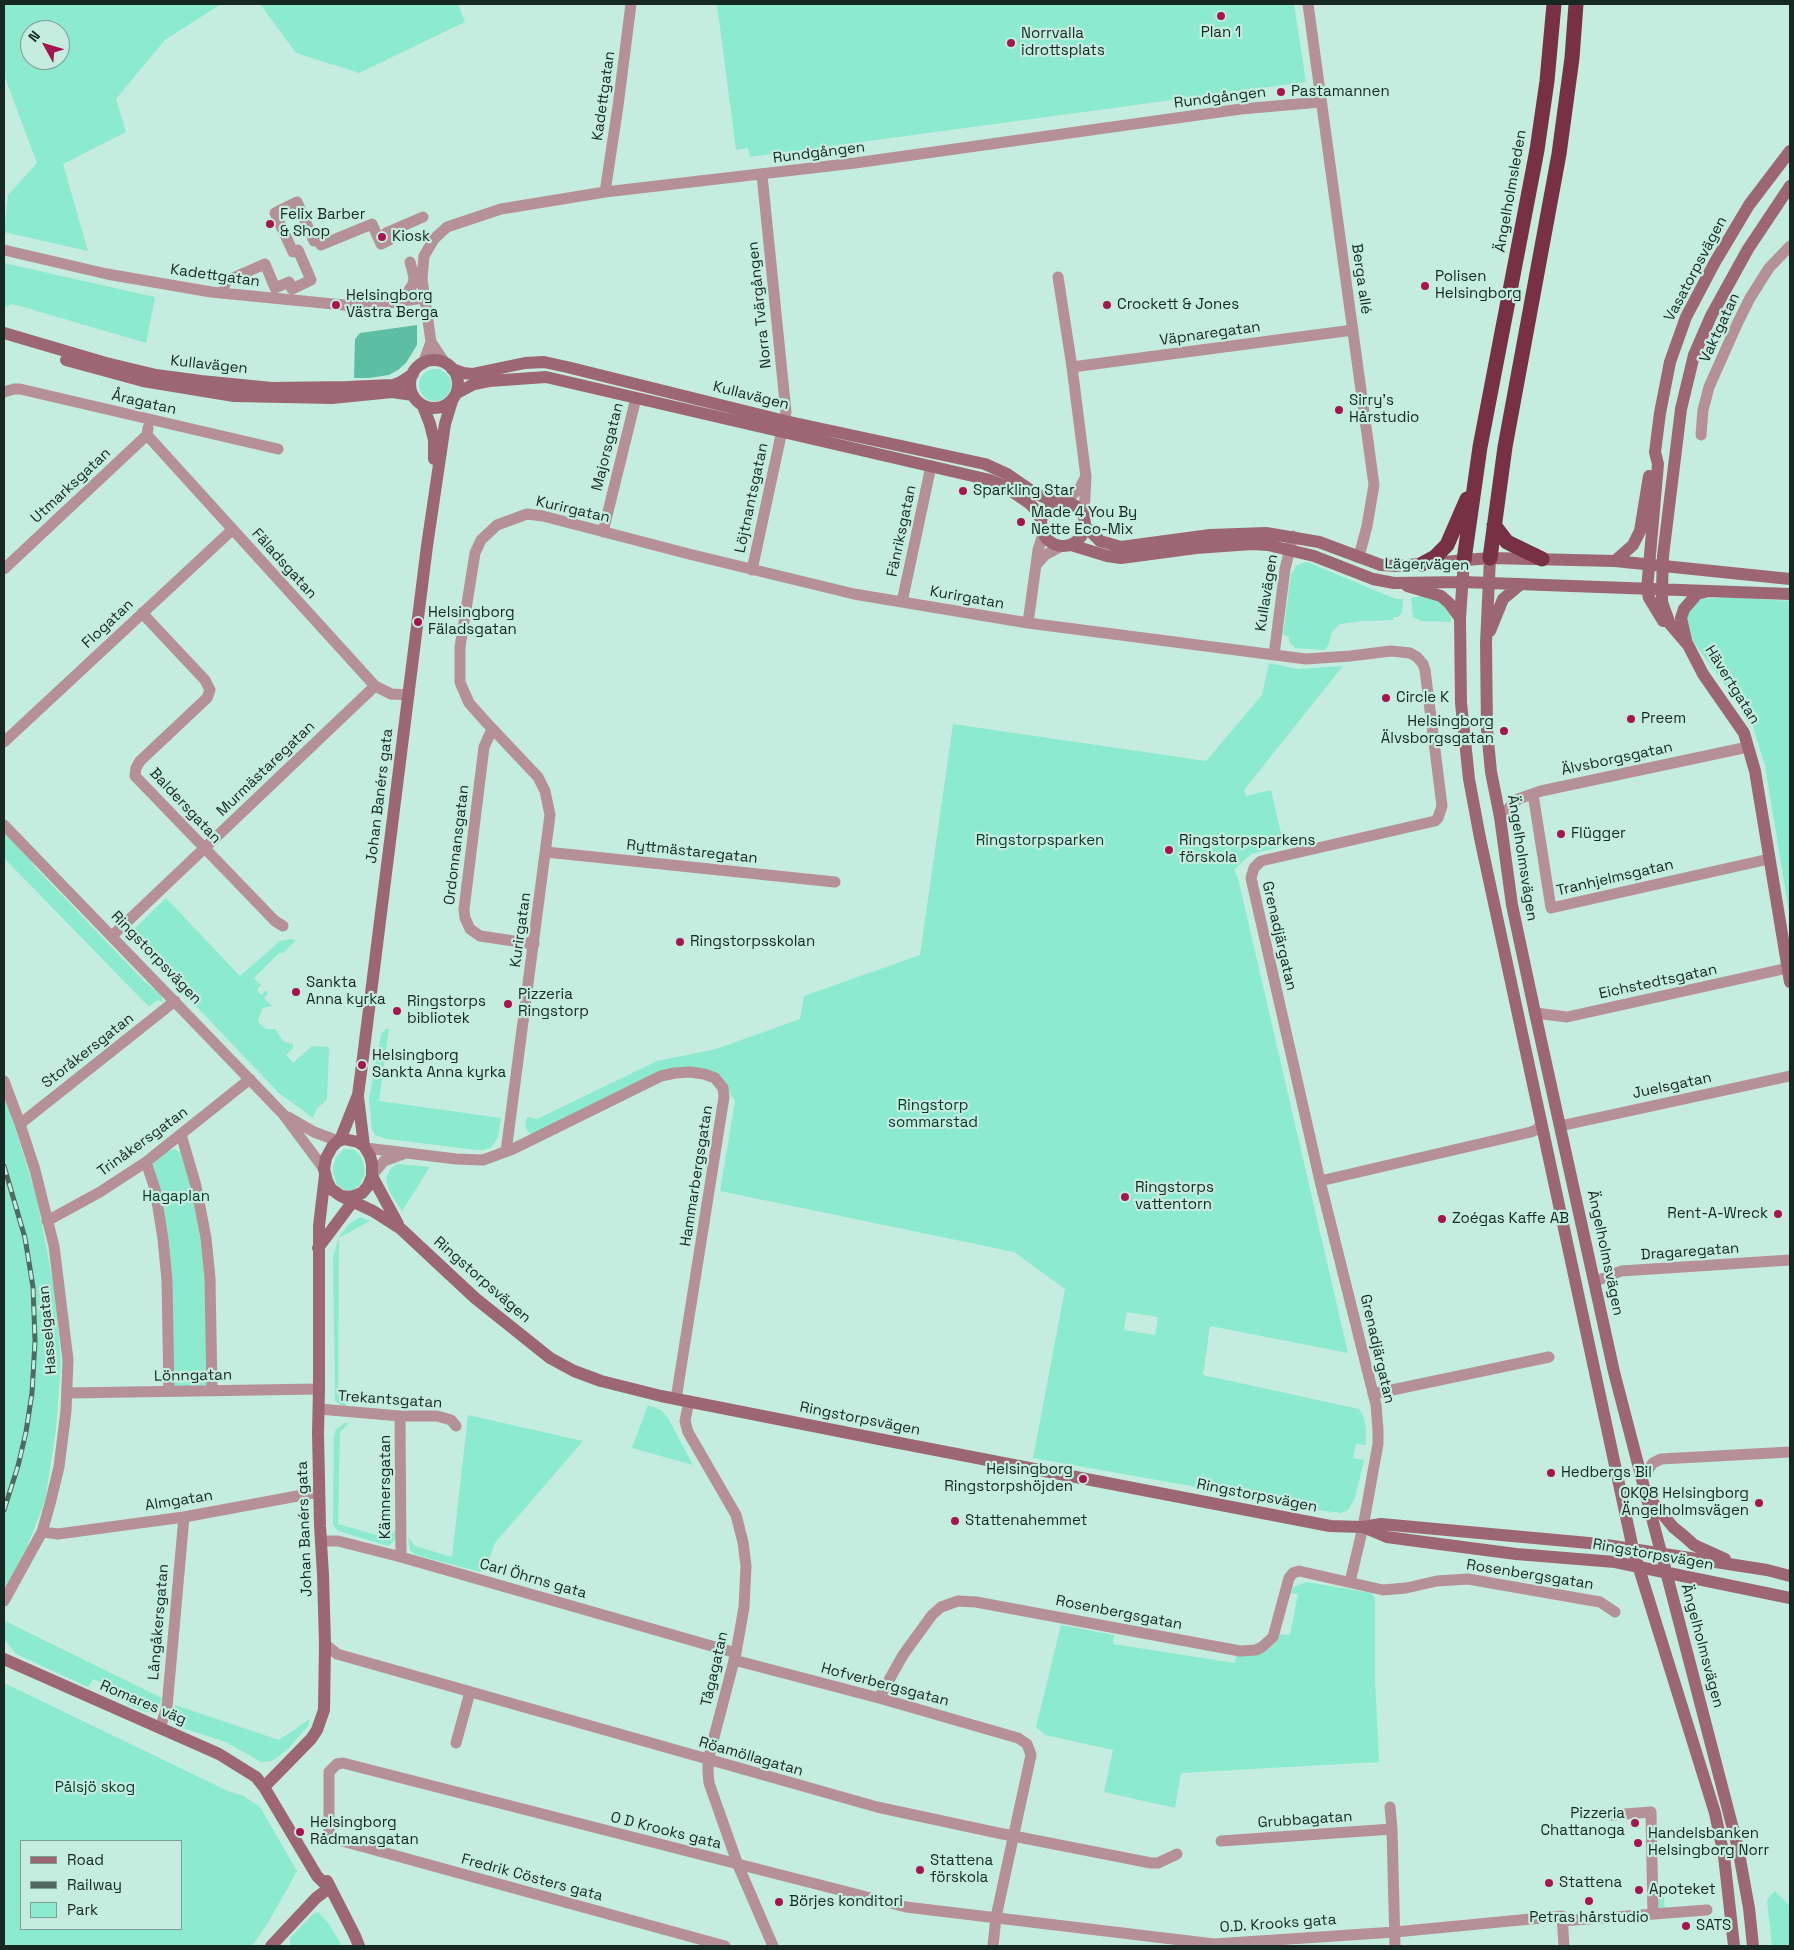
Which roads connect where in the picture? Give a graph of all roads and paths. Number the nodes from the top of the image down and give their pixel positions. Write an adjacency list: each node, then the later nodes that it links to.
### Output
1 (631, 4): 11 (street, Kadettgatan)
2 (1308, 4): 7 (street, Berga allé)
3 (1547, 4): 6 (highway)
4 (1554, 4): 6 (highway, Ängelholmsleden)
5 (1576, 4): 47 (highway)
6 (1547, 80): 40 (highway, Ängelholmsleden)
7 (1321, 102): 9 (street, Rundgången); 20 (street, Berga allé)
8 (1790, 151): 38 (street, Vasatorpsvägen)
9 (762, 175): 11 (street, Rundgången); 34 (street, Norra Tvärgången)
10 (1790, 186): 62 (street)
11 (605, 192): 19 (street, Rundgången)
12 (423, 217): 17 (street)
13 (1790, 246): 36 (street, Vaktgatan)
14 (4, 250): 19 (street, Kadettgatan)
15 (410, 262): 18 (street)
16 (1058, 276): 26 (street)
17 (225, 285)
18 (408, 292)
19 (424, 298): 23 (street, Rundgången)
20 (1353, 330): 26 (street, Väpnaregatan); 54 (street, Berga allé)
21 (4, 332): 27 (street, Kullavägen)
22 (4, 341): 29 (street, Kullavägen)
23 (431, 342): 24 (street, Rundgången); 25 (street, Rundgången)
24 (423, 364): 25 (street); 27 (street)
25 (449, 366): 30 (street); 34 (street, Kullavägen)
26 (1072, 367): 41 (street)
27 (413, 374): 29 (street)
28 (4, 392): 33 (street, Åragatan)
29 (413, 395): 32 (street)
30 (454, 397): 31 (street, Kullavägen); 32 (street); 43 (street, Johan Banérs gata)
31 (636, 398): 34 (street, Kullavägen); 49 (street, Majorsgatan)
32 (423, 406): 43 (street, Johan Banérs gata)
33 (149, 419): 35 (street); 37 (street, Åragatan)
34 (784, 427): 39 (street, Kullavägen); 42 (street, Kullavägen); 64 (street, Löjtnantsgatan)
35 (147, 435): 48 (street, Fäladsgatan); 63 (street, Utmarksgatan)
36 (1701, 435)
37 (278, 449)
38 (1655, 452): 58 (street); 59 (street, Vasatorpsvägen)
39 (931, 466): 42 (street, Kullavägen); 74 (street, Fänriksgatan)
40 (1476, 476): 56 (highway, Ängelholmsleden); 61 (highway)
41 (1086, 477): 44 (street); 46 (street)
42 (1033, 499): 44 (street); 45 (street)
43 (433, 502): 83 (street, Johan Banérs gata)
44 (1061, 502): 45 (street); 46 (street)
45 (1041, 520): 50 (street)
46 (1085, 521): 51 (street, Lägervägen); 52 (street)
47 (1494, 525): 55 (highway); 57 (highway)
48 (232, 530): 75 (street, Flogatan); 82 (street, Fäladsgatan)
49 (603, 532): 64 (street, Kurirgatan); 84 (street, Kurirgatan)
50 (1043, 534): 52 (street); 60 (street)
51 (1293, 536): 53 (street, Kullavägen); 54 (street, Lägervägen)
52 (1067, 545): 53 (street, Lägervägen); 60 (street)
53 (1290, 550): 67 (street, Lägervägen); 80 (street, Kullavägen)
54 (1357, 557): 61 (street, Lägervägen)
55 (1490, 558): 56 (street, Lägervägen); 57 (street, Lägervägen); 68 (street, Ängelholmsvägen)
56 (1464, 560): 61 (street, Lägervägen); 66 (street)
57 (1542, 560): 58 (street, Lägervägen)
58 (1615, 561): 59 (street, Lägervägen)
59 (1644, 563): 62 (street, Lägervägen); 70 (street, Vasatorpsvägen)
60 (1036, 564): 77 (street)
61 (1422, 564)
62 (1663, 566): 65 (street); 71 (street, Hävertgatan)
63 (4, 569)
64 (752, 570): 74 (street, Kurirgatan)
65 (1790, 579)
66 (1463, 582): 67 (street, Lägervägen); 68 (street, Lägervägen); 76 (street)
67 (1394, 583): 76 (street)
68 (1488, 583): 69 (street, Lägervägen); 78 (street, Ängelholmsvägen)
69 (1521, 584): 70 (street, Lägervägen); 78 (street)
70 (1647, 589): 71 (street, Lägervägen); 81 (street)
71 (1662, 590): 72 (street, Lägervägen); 79 (street, Hävertgatan)
72 (1707, 591): 73 (street, Lägervägen); 79 (street)
73 (1790, 594)
74 (902, 602): 77 (street, Kurirgatan)
75 (142, 613): 85 (street, Flogatan); 90 (street, Baldersgatan)
76 (1460, 618): 106 (street)
77 (1028, 623): 80 (street, Kurirgatan)
78 (1486, 643): 88 (street, Ängelholmsvägen)
79 (1688, 644): 81 (street, Hävertgatan)
80 (1274, 655): 117 (street, Grenadjärgatan)
81 (1703, 674): 86 (street, Hävertgatan)
82 (375, 686): 83 (street, Fäladsgatan); 90 (street, Murmästaregatan)
83 (409, 695): 104 (street, Johan Banérs gata)
84 (492, 729): 91 (street, Kurirgatan); 96 (street, Ordonnansgatan)
85 (4, 742)
86 (1748, 747): 87 (street, Älvsborgsgatan); 92 (street, Hävertgatan)
87 (1533, 794): 88 (street, Älvsborgsgatan); 92 (street, Tranhjelmsgatan)
88 (1500, 817): 100 (street, Ängelholmsvägen)
89 (4, 825): 95 (street, Ringstorpsvägen)
90 (204, 848): 94 (street, Baldersgatan); 95 (street, Murmästaregatan)
91 (546, 852): 93 (street, Ryttmästaregatan); 96 (street, Kurirgatan)
92 (1769, 859): 97 (street, Hävertgatan)
93 (835, 882)
94 (283, 926)
95 (112, 936): 99 (street, Ringstorpsvägen)
96 (534, 944): 112 (street, Kurirgatan)
97 (1788, 968): 98 (street, Hävertgatan); 100 (street, Eichstedtsgatan)
98 (1790, 982)
99 (175, 1001): 102 (street, Ringstorpsvägen); 107 (street, Storåkersgatan)
100 (1535, 1013): 108 (street, Ängelholmsvägen)
101 (1790, 1076): 108 (street, Juelsgatan)
102 (250, 1079): 105 (street, Ringstorpsvägen); 109 (street, Trinåkersgatan)
103 (4, 1081): 107 (street, Hasselgatan)
104 (358, 1095): 110 (street, Johan Banérs gata); 111 (street, Johan Banérs gata)
105 (283, 1114): 110 (street, Ringstorpsvägen); 115 (street, Ringstorpsvägen)
106 (1541, 1123): 117 (street); 145 (street)
107 (20, 1124): 121 (street, Hasselgatan)
108 (1560, 1126): 125 (street, Ängelholmsvägen)
109 (181, 1134): 114 (street, Trinåkersgatan); 128 (street)
110 (339, 1140): 111 (street); 115 (street)
111 (365, 1147): 113 (street, Hammarbergsgatan); 116 (street)
112 (506, 1152): 113 (street, Hammarbergsgatan); 132 (street, Hammarbergsgatan)
113 (407, 1154): 116 (street, Hammarbergsgatan)
114 (146, 1162): 121 (street, Trinåkersgatan); 129 (street)
115 (324, 1172): 118 (street); 123 (street, Johan Banérs gata)
116 (373, 1175): 118 (street); 122 (street, Ringstorpsvägen)
117 (1320, 1181): 131 (street, Grenadjärgatan)
118 (356, 1198): 119 (street, Ringstorpsvägen); 120 (street)
119 (368, 1209): 120 (street); 122 (street, Ringstorpsvägen)
120 (343, 1215): 123 (street)
121 (48, 1221): 130 (street, Hasselgatan)
122 (401, 1229): 132 (street, Ringstorpsvägen)
123 (318, 1248): 127 (street, Johan Banérs gata)
124 (1790, 1260): 125 (street, Dragaregatan)
125 (1594, 1282): 138 (street, Ängelholmsvägen)
126 (1549, 1357): 131 (street)
127 (320, 1389): 128 (street, Lönngatan); 134 (street, Johan Banérs gata)
128 (212, 1390): 129 (street, Lönngatan)
129 (169, 1391): 130 (street, Lönngatan)
130 (67, 1393): 143 (street, Hasselgatan)
131 (1373, 1394): 142 (street, Grenadjärgatan)
132 (676, 1398): 133 (street, Ringstorpsvägen)
133 (690, 1401): 142 (street, Ringstorpsvägen); 157 (street, Tågagatan)
134 (318, 1409): 135 (street, Trekantsgatan); 139 (street, Johan Banérs gata)
135 (400, 1416): 136 (street, Trekantsgatan); 147 (street, Kämnersgatan)
136 (456, 1426)
137 (1790, 1452): 138 (street)
138 (1642, 1478): 140 (street, Ängelholmsvägen)
139 (319, 1492): 141 (street, Almgatan); 144 (street, Johan Banérs gata)
140 (1646, 1492): 146 (street, Ängelholmsvägen); 149 (street)
141 (184, 1517): 143 (street, Almgatan); 161 (street, Långåkersgatan)
142 (1363, 1527): 145 (street, Ringstorpsvägen); 148 (street, Ringstorpsvägen); 152 (street)
143 (42, 1532): 154 (street, Hasselgatan)
144 (321, 1541): 147 (street, Carl Öhrns gata); 156 (street, Johan Banérs gata)
145 (1633, 1550): 146 (street, Ringstorpsvägen); 148 (street)
146 (1662, 1554): 149 (street, Ringstorpsvägen); 150 (street, Ängelholmsvägen)
147 (401, 1557): 157 (street, Carl Öhrns gata)
148 (1638, 1567): 150 (street, Ringstorpsvägen); 188 (street)
149 (1753, 1568): 151 (street, Ringstorpsvägen)
150 (1667, 1573): 153 (street, Ringstorpsvägen); 189 (street, Ängelholmsvägen)
151 (1790, 1576)
152 (1350, 1582): 155 (street, Rosenbergsgatan); 160 (street, Rosenbergsgatan)
153 (1790, 1598)
154 (4, 1601)
155 (1615, 1612)
156 (325, 1644): 159 (street, Röamöllagatan); 164 (street, Johan Banérs gata)
157 (735, 1657): 160 (street, Hofverbergsgatan); 163 (street, Tågagatan)
158 (4, 1659): 161 (street, Romares väg)
159 (470, 1692): 162 (street); 163 (street, Röamöllagatan)
160 (879, 1698): 168 (street, Hofverbergsgatan)
161 (160, 1728): 164 (street, Romares väg)
162 (456, 1743)
163 (708, 1760): 168 (street, Röamöllagatan); 172 (street, Tågagatan)
164 (264, 1787): 173 (street)
165 (1390, 1807): 167 (street)
166 (1612, 1815): 175 (street)
167 (1392, 1829): 170 (street, Grubbagatan); 178 (street)
168 (1013, 1835): 171 (street, Röamöllagatan); 176 (street)
169 (331, 1836): 172 (street, O D Krooks gata); 183 (street, Fredrik Cösters gata)
170 (1221, 1841)
171 (1177, 1854)
172 (738, 1865): 176 (street, O D Krooks gata); 184 (street, Tågagatan)
173 (329, 1888): 179 (street); 181 (street)
174 (1707, 1910): 175 (street, O.D. Krooks gata)
175 (1652, 1914): 177 (street, O.D. Krooks gata)
176 (996, 1917): 180 (street, O.D. Krooks gata); 185 (street)
177 (1562, 1918): 178 (street, O.D. Krooks gata); 187 (street)
178 (1395, 1932): 180 (street, O.D. Krooks gata); 186 (street)
179 (357, 1941): 182 (street)
180 (1214, 1945)
181 (271, 1946)
182 (367, 1946)
183 (726, 1946)
184 (773, 1946)
185 (993, 1946)
186 (1396, 1946)
187 (1564, 1946)
188 (1734, 1946)
189 (1753, 1946)

